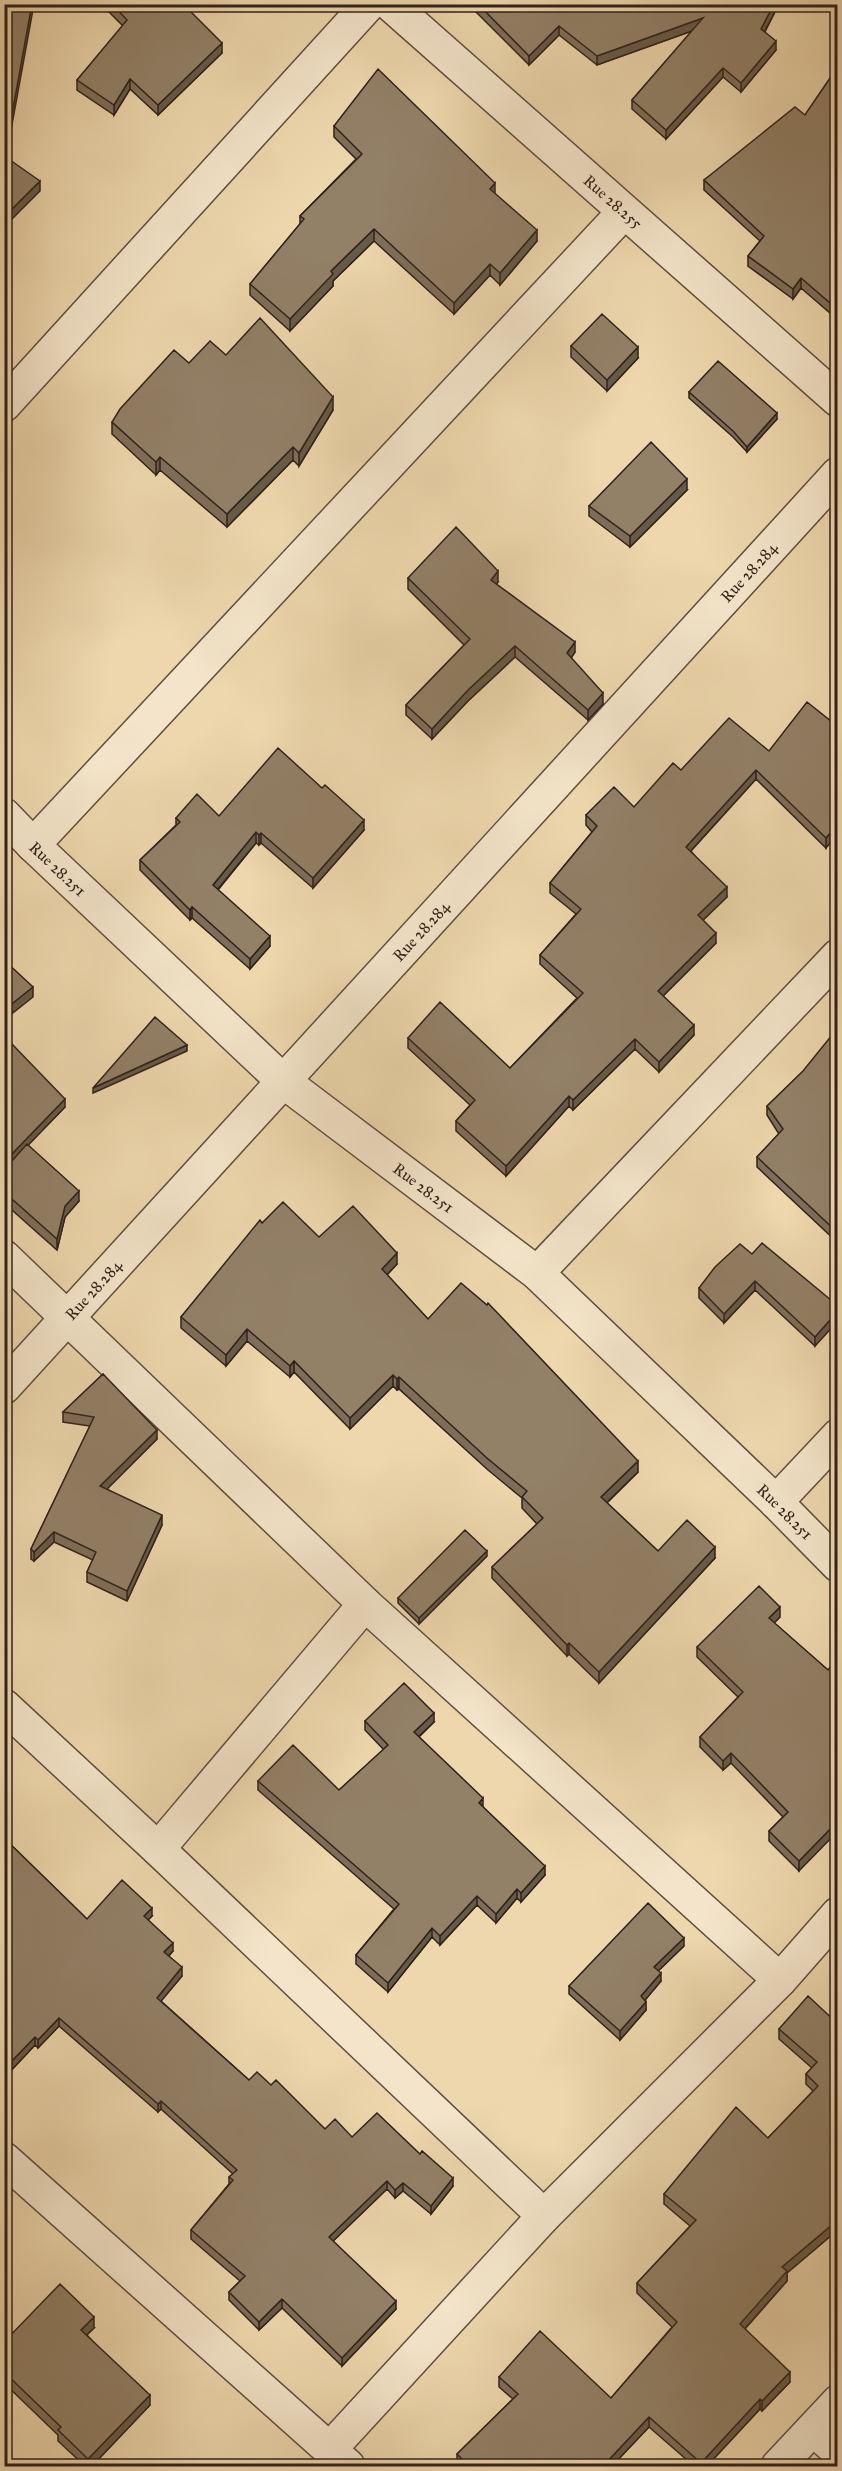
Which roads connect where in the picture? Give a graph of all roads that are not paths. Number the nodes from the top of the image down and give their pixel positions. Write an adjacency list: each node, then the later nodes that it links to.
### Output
1 (369, 4): 5 (street)
2 (390, 4): 3 (street, Rue 28.255)
3 (624, 212): 4 (street, Rue 28.255); 8 (street)
4 (837, 400)
5 (4, 405)
6 (837, 474): 10 (street, Rue 28.284)
7 (4, 815): 8 (street, Rue 28.251)
8 (33, 845): 10 (street, Rue 28.251)
9 (837, 956): 12 (street)
10 (283, 1081): 12 (street, Rue 28.251); 13 (street, Rue 28.284)
11 (4, 1257): 13 (street)
12 (537, 1273): 16 (street, Rue 28.251)
13 (69, 1317): 14 (street, Rue 28.284); 18 (street)
14 (4, 1387)
15 (837, 1436): 16 (street)
16 (776, 1502): 17 (street, Rue 28.251)
17 (837, 1565)
18 (365, 1604): 20 (street); 22 (street)
19 (4, 1706): 20 (street)
20 (158, 1849): 24 (street)
21 (837, 1914): 22 (street)
22 (780, 1980): 24 (street)
23 (4, 2159): 28 (street)
24 (544, 2216): 28 (street)
25 (837, 2402): 26 (street)
26 (813, 2429): 27 (street); 29 (street)
27 (837, 2451)
28 (338, 2458)
29 (778, 2466)

